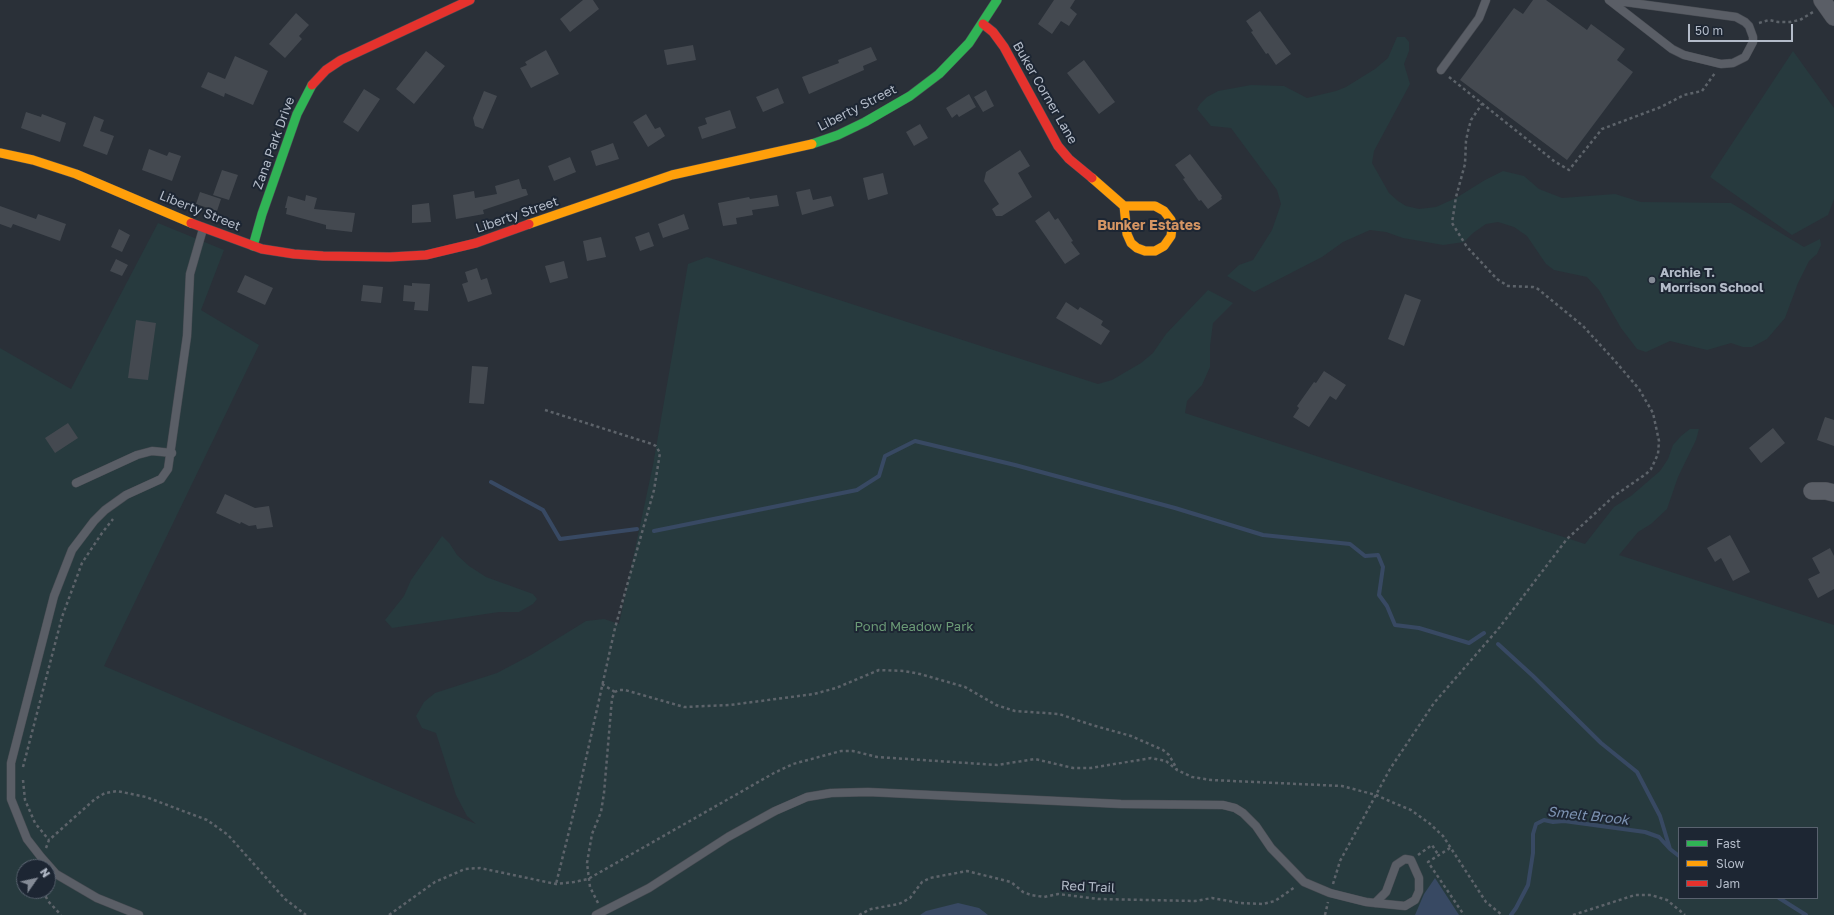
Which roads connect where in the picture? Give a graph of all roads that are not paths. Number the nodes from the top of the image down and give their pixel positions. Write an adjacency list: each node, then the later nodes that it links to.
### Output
1 (470, 0): 10 (main road, Zana Park Drive)
2 (997, 0): 5 (main road, Liberty Street)
3 (1486, 0): 6 (lane)
4 (1610, 0): 4 (lane)
5 (983, 24): 8 (main road, Buker Corner Lane); 10 (main road, Liberty Street)
6 (1441, 70)
7 (0, 153): 9 (main road, Liberty Street)
8 (1124, 206): 8 (main road)
9 (203, 228): 10 (main road, Liberty Street); 11 (lane)
10 (253, 246)
11 (172, 453): 12 (lane); 17 (lane)
12 (76, 483)
13 (1812, 491): 14 (street)
14 (1834, 494)
15 (1375, 903): 15 (lane); 16 (lane)
16 (599, 914)
17 (139, 915)

